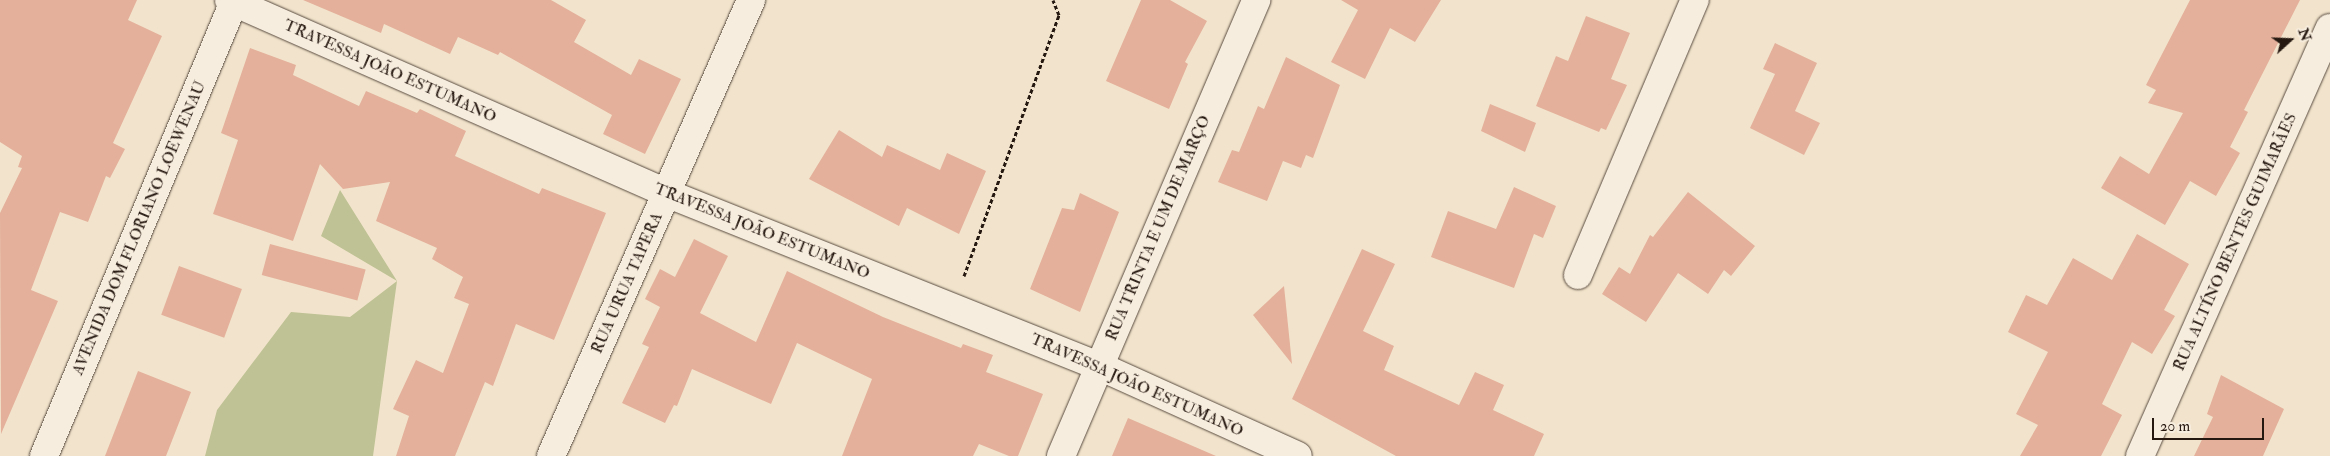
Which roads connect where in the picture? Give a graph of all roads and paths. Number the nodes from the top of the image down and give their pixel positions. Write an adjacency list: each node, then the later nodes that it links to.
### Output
1 (751, 0): 7 (street, RUA URUA TAPERA)
2 (1053, 0): 9 (path)
3 (1256, 0): 10 (street, RUA TRINTA E UM DE MARÇO)
4 (1695, 0): 8 (street)
5 (233, 1): 7 (street, TRAVESSA JOÃO ESTUMANO); 11 (street, AVENIDA DOM FLORIANO LOEWENAU)
6 (2330, 28): 15 (street, RUA ALTÍNO BENTES GUIMARÃES)
7 (666, 193): 9 (street, TRAVESSA JOÃO ESTUMANO); 12 (street, RUA URUA TAPERA)
8 (1578, 276)
9 (952, 307): 10 (street, TRAVESSA JOÃO ESTUMANO)
10 (1099, 366): 13 (street, RUA TRINTA E UM DE MARÇO); 14 (street, TRAVESSA JOÃO ESTUMANO)
11 (44, 456)
12 (551, 456)
13 (1061, 456)
14 (1298, 456)
15 (2140, 456)

